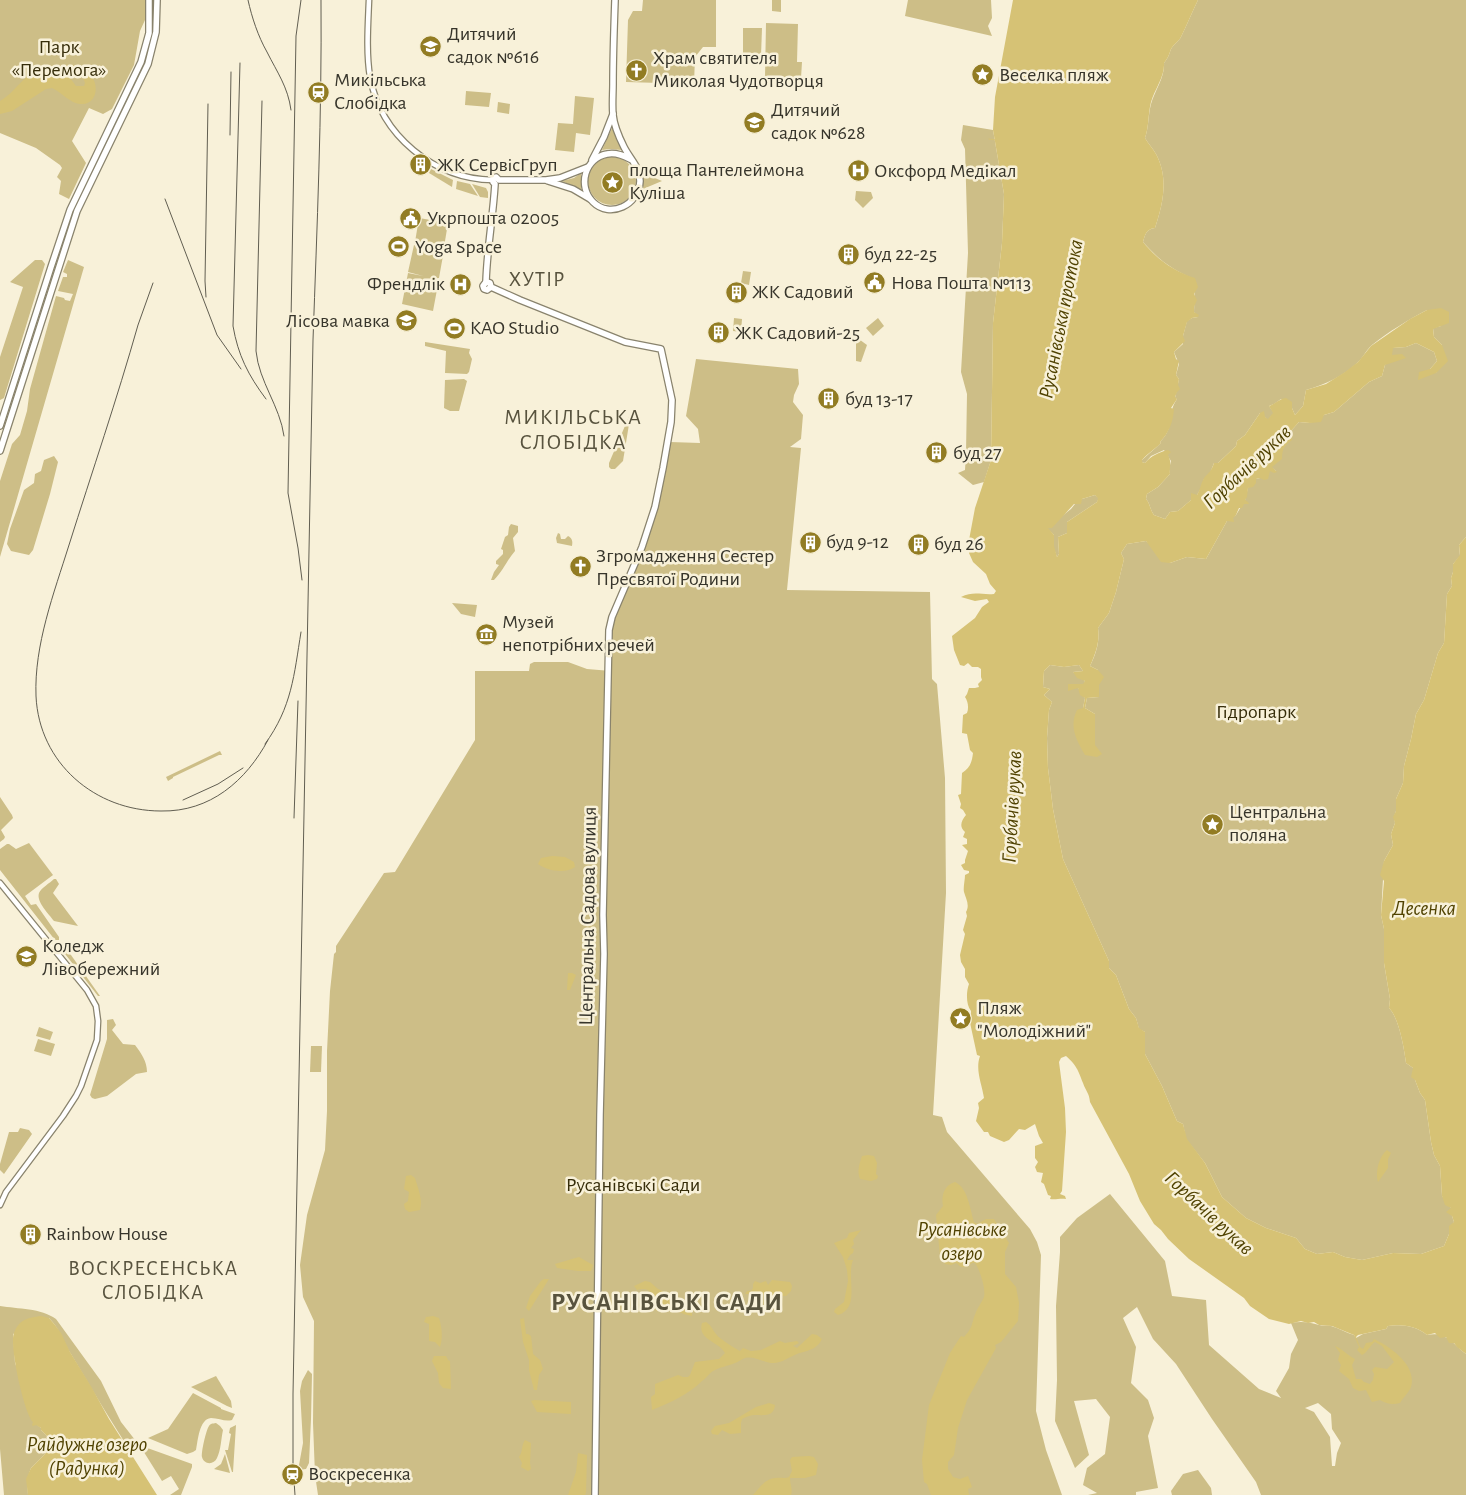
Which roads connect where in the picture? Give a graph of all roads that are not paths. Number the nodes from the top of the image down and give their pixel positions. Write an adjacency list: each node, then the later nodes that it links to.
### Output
1 (149, 0): 11 (main road)
2 (157, 0): 12 (main road)
3 (369, 0): 9 (street)
4 (615, 0): 5 (main road)
5 (613, 114): 6 (main road); 7 (main road)
6 (632, 160): 7 (main road); 10 (main road)
7 (590, 164): 8 (main road); 10 (main road)
8 (546, 180): 9 (main road); 10 (main road)
9 (496, 181): 15 (main road, Центральна Садова вулиця)
10 (591, 200)
11 (0, 426)
12 (0, 450)
13 (0, 883): 14 (street)
14 (0, 1204)
15 (595, 1495)

